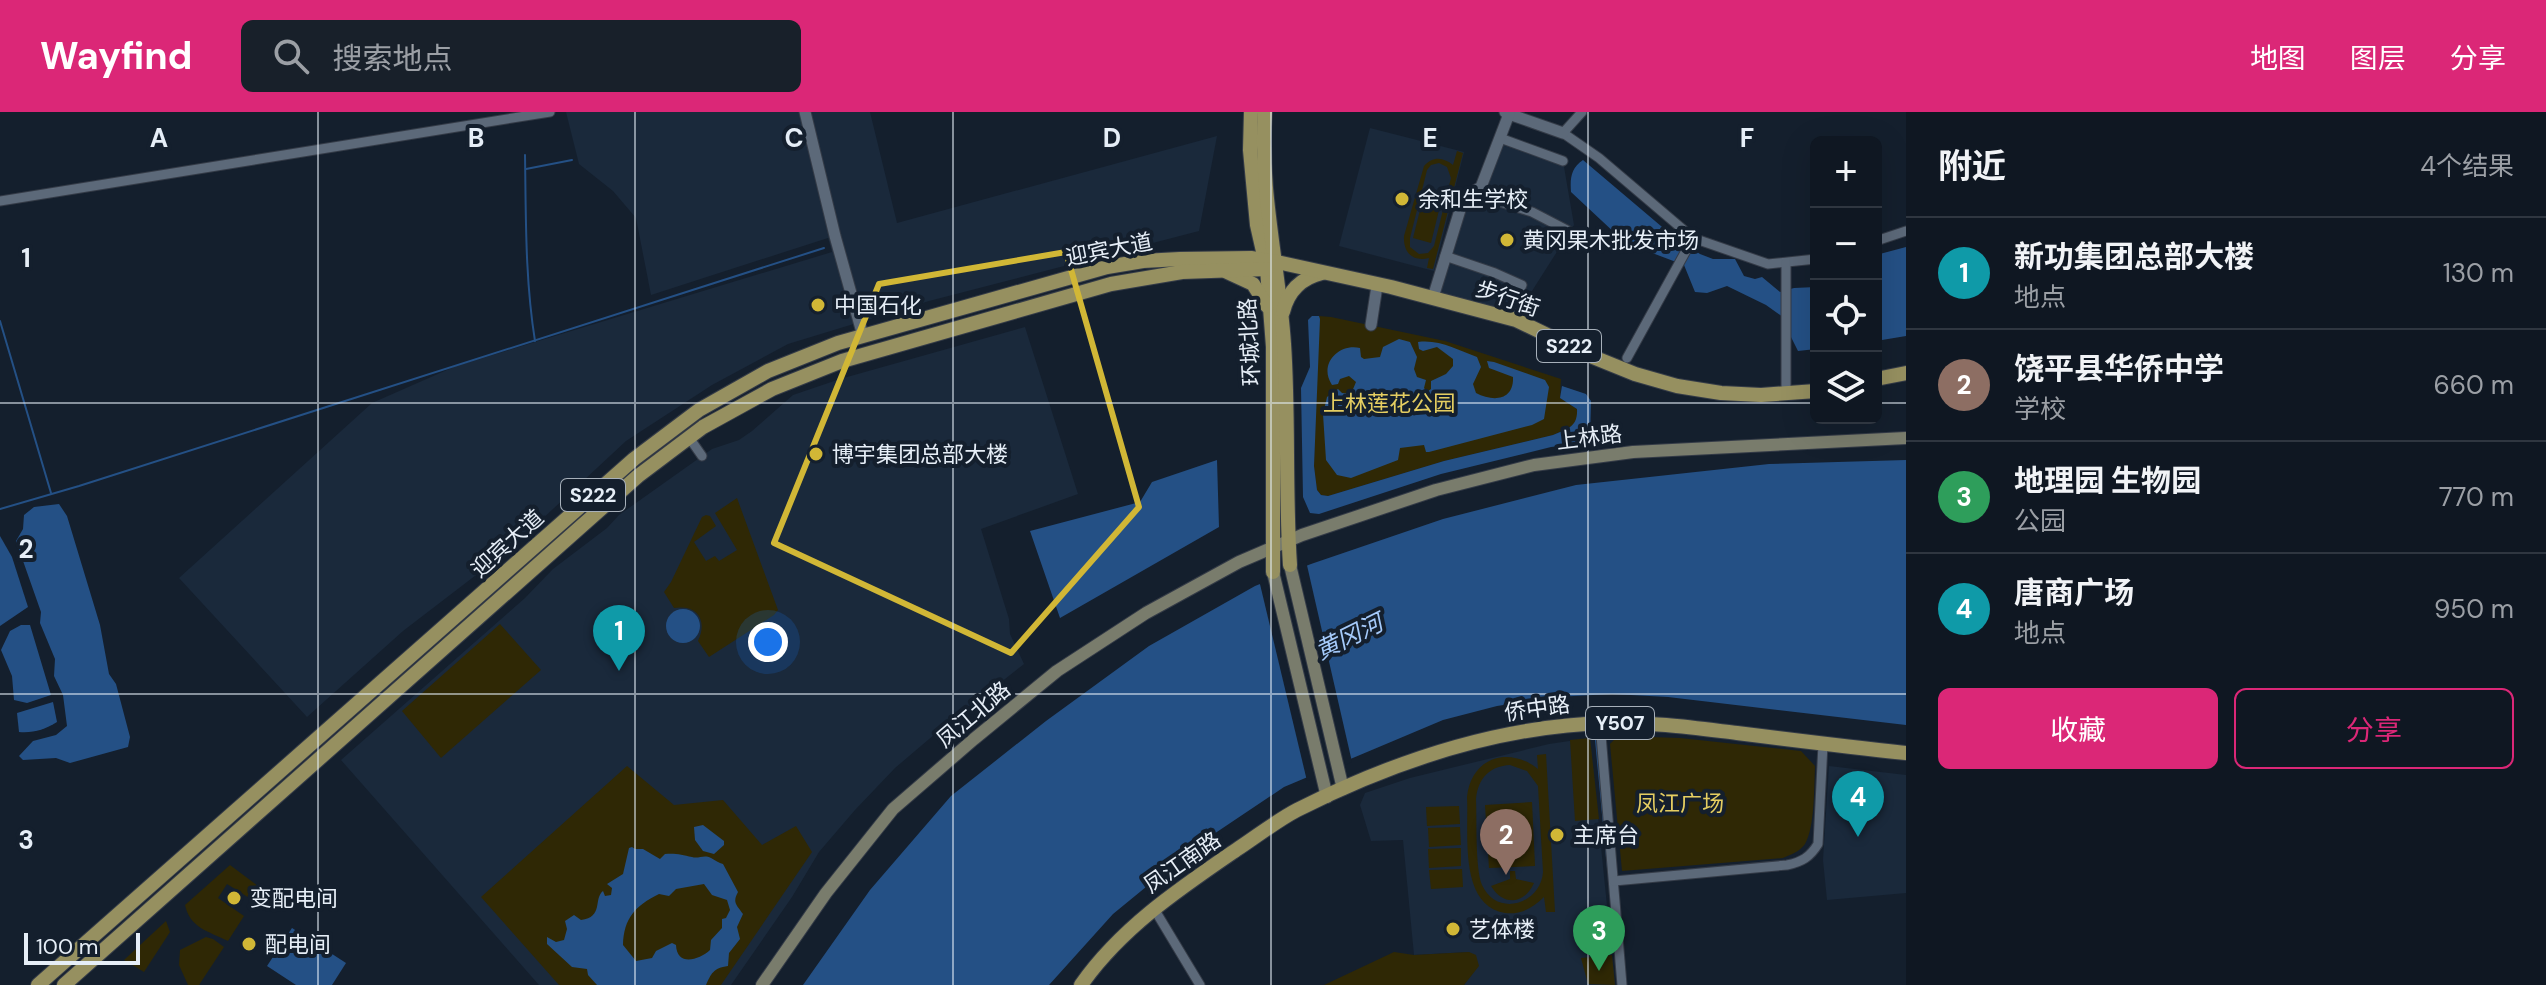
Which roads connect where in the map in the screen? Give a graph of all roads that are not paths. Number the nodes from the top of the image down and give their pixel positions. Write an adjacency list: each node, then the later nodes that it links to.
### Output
1 (550, 112): 11 (street)
2 (805, 112): 28 (street)
3 (1251, 112): 19 (main road, 环城北路)
4 (1265, 112): 19 (main road, 环城北路)
5 (1582, 112): 7 (street)
6 (1507, 113): 7 (street); 8 (street)
7 (1563, 133): 15 (street)
8 (1500, 138): 9 (street); 10 (street)
9 (1563, 161)
10 (1471, 193): 14 (street); 16 (street)
11 (0, 201)
12 (1906, 231): 13 (street)
13 (1882, 239)
14 (1586, 240)
15 (1691, 241): 18 (street); 31 (street)
16 (1445, 256): 23 (street); 24 (street)
17 (1810, 260): 18 (street)
18 (1786, 263): 35 (street)
19 (1272, 265): 20 (main road, 迎宾大道 / S222); 21 (main road, 步行街 / S222); 25 (main road, 环城北路); 27 (main road, 迎宾大道 / S222)
20 (1216, 270): 25 (main road); 29 (main road, 迎宾大道 / S222)
21 (1325, 273): 25 (main road); 36 (main road, 步行街 / S222)
22 (1377, 286): 26 (street)
23 (1435, 291)
24 (1509, 314)
25 (1276, 317): 44 (main road, 环城北路); 45 (main road, 环城北路)
26 (1371, 325)
27 (897, 327): 28 (main road, 迎宾大道 / S222); 29 (main road)
28 (863, 336): 30 (main road, 迎宾大道 / S222)
29 (902, 344): 33 (main road, 迎宾大道 / S222)
30 (802, 358): 33 (main road); 37 (main road, 迎宾大道 / S222)
31 (1627, 358)
32 (1906, 373): 34 (main road)
33 (809, 374): 38 (main road, 迎宾大道 / S222)
34 (1882, 378)
35 (1786, 386)
36 (1810, 391)
37 (722, 397): 38 (main road); 42 (main road, 迎宾大道 / S222)
38 (729, 412): 43 (main road, 迎宾大道 / S222)
39 (688, 436): 41 (street)
40 (1906, 438): 44 (main road, 上林路)
41 (702, 456)
42 (634, 459): 43 (main road); 48 (main road, 迎宾大道 / S222)
43 (644, 472): 50 (main road, 迎宾大道 / S222)
44 (1288, 540): 45 (main road, 上林路); 46 (main road, 环城北路)
45 (1274, 547): 47 (main road, 环城北路); 59 (main road, 凤江北路)
46 (1290, 565): 53 (main road)
47 (1273, 572): 54 (main road)
48 (349, 712): 50 (main road); 57 (main road, 迎宾大道 / S222)
49 (1600, 723): 51 (main road, 侨中路 / Y507); 53 (main road, 侨中路 / Y507); 55 (street)
50 (359, 724): 58 (main road, 迎宾大道 / S222)
51 (1823, 744): 52 (main road, 侨中路 / Y507); 55 (street)
52 (1906, 753)
53 (1343, 789): 54 (main road, 侨中路 / Y507)
54 (1327, 797): 60 (main road, 凤江南路 / Y507)
55 (1614, 881): 62 (street)
56 (1151, 904): 61 (street)
57 (38, 985)
58 (64, 985)
59 (762, 985)
60 (1081, 985)
61 (1200, 985)
62 (1622, 985)

